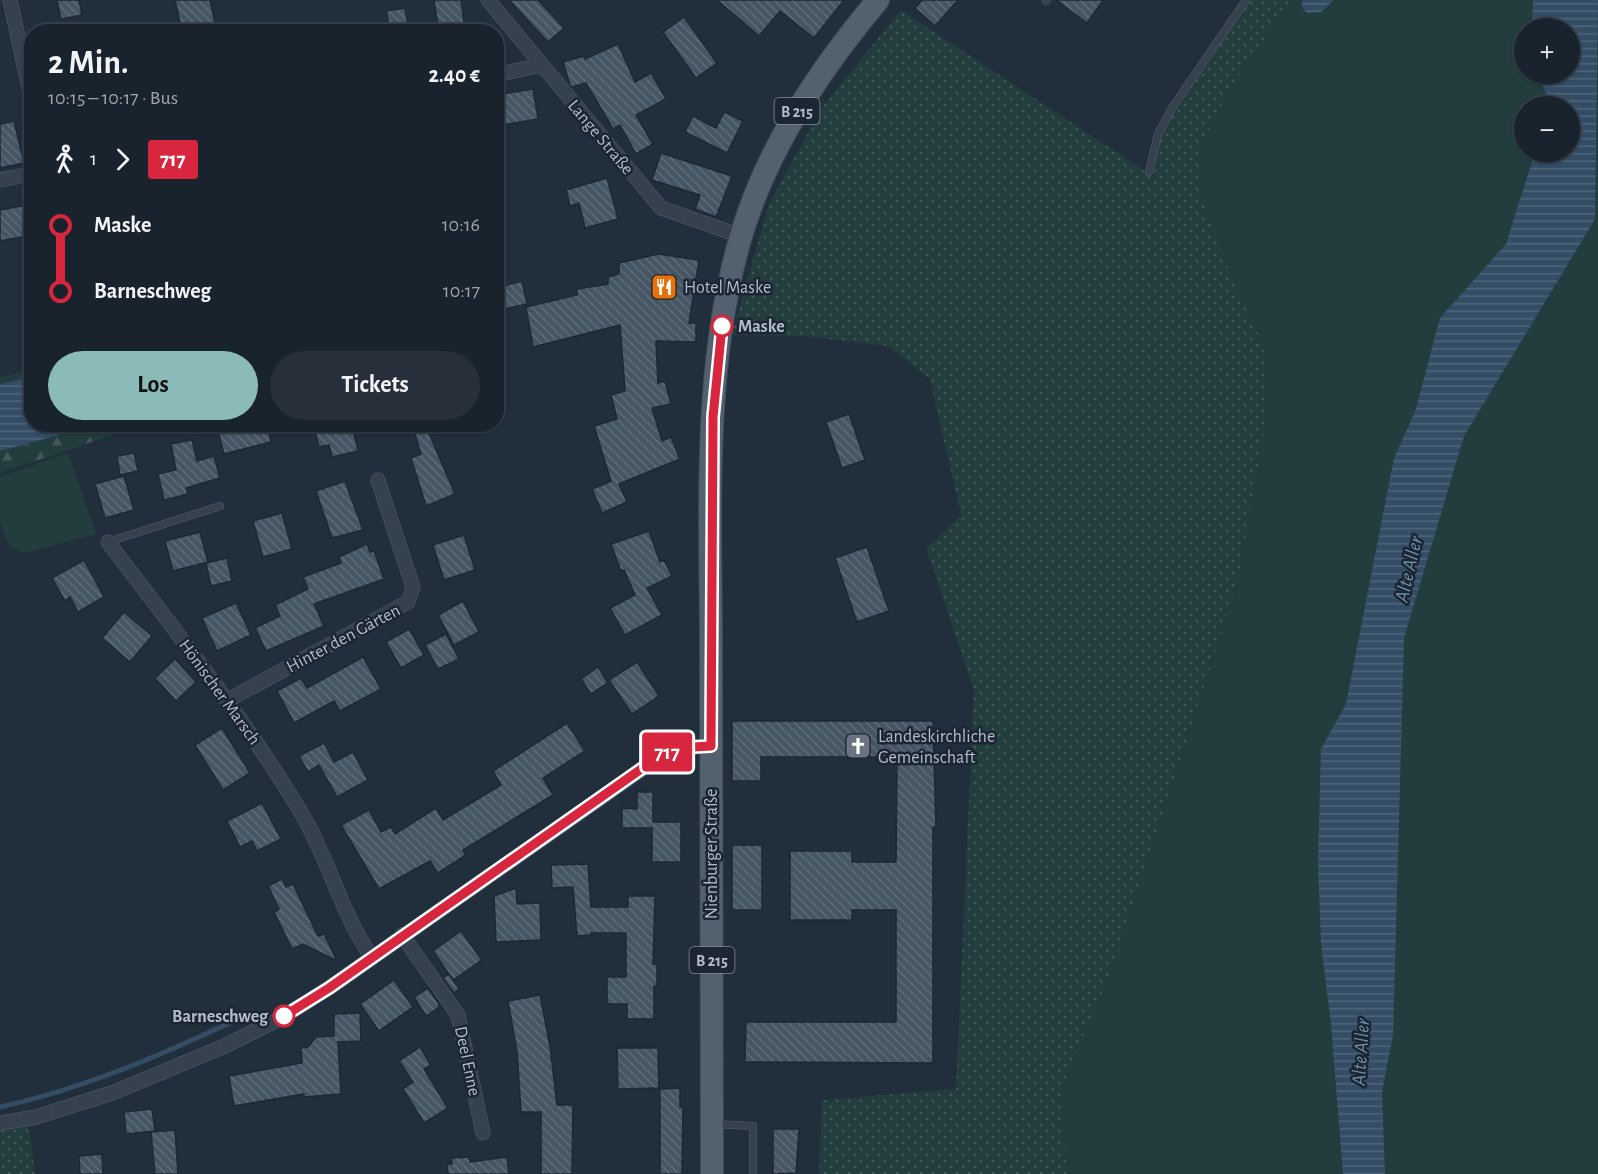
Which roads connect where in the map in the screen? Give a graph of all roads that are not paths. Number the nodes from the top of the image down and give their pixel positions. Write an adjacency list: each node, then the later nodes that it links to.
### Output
1 (10, 0): 5 (street)
2 (488, 0): 6 (street, Lange Straße)
3 (878, 0): 11 (main road, Nienburger Straße / B 215)
4 (1246, 0): 8 (lane)
5 (24, 65)
6 (541, 65): 7 (street); 11 (street, Lange Straße)
7 (504, 73)
8 (1149, 172)
9 (24, 176): 10 (street)
10 (0, 180)
11 (741, 236): 16 (main road, Nienburger Straße / B 215)
12 (378, 480): 15 (street, Hinter den Gärten)
13 (220, 506): 14 (lane, Hönischer Marsch)
14 (108, 542): 15 (street, Hönischer Marsch)
15 (228, 700): 18 (street, Hönischer Marsch)
16 (711, 746): 17 (street); 20 (main road, Nienburger Straße / B 215)
17 (402, 935): 18 (street); 21 (street, Deel Enne)
18 (371, 956): 19 (street)
19 (0, 1124)
20 (712, 1124): 22 (main road, Nienburger Straße / B 215); 23 (lane)
21 (483, 1133)
22 (712, 1174)
23 (753, 1174)

